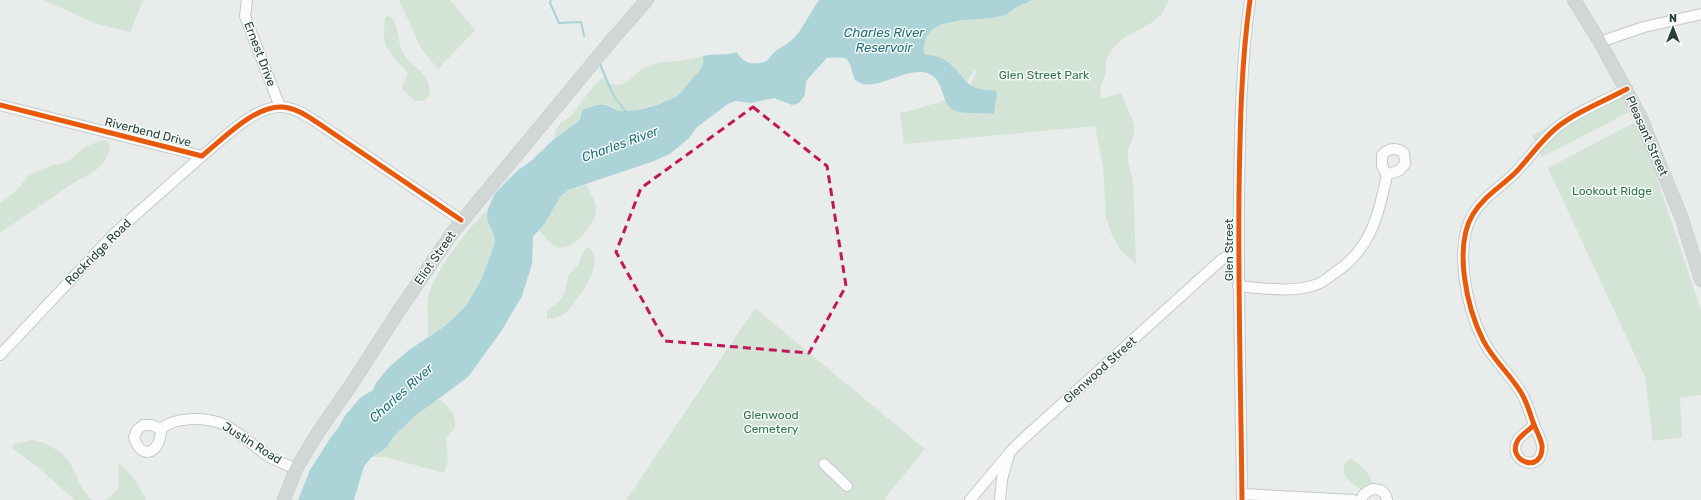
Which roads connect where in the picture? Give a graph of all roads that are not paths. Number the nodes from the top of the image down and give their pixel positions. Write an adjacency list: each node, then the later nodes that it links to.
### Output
1 (247, 0): 9 (street, Ernest Drive)
2 (647, 0): 12 (main road, Eliot Street)
3 (1250, 0): 13 (street, Glen Street)
4 (1574, 0): 6 (main road, Pleasant Street)
5 (1701, 14): 6 (street)
6 (1600, 42): 7 (main road, Pleasant Street)
7 (1627, 89): 14 (main road, Pleasant Street); 17 (street)
8 (0, 105): 10 (street, Riverbend Drive)
9 (280, 107): 10 (street, Riverbend Drive); 12 (street)
10 (202, 156): 16 (street, Rockridge Road)
11 (1387, 175): 15 (street)
12 (462, 220): 21 (main road, Eliot Street)
13 (1239, 249): 15 (street, Glen Street); 19 (street, Glenwood Street)
14 (1701, 280)
15 (1238, 286): 23 (street, Glen Street)
16 (0, 355)
17 (1534, 425)
18 (161, 429): 21 (street, Justin Road)
19 (1011, 451): 25 (street, Glenwood Street); 26 (street)
20 (824, 464): 22 (street)
21 (296, 469): 24 (main road, Eliot Street)
22 (848, 486)
23 (1242, 497): 27 (street)
24 (284, 500)
25 (970, 500)
26 (1000, 500)
27 (1353, 500)
28 (1361, 500): 29 (street)
29 (1387, 500)

